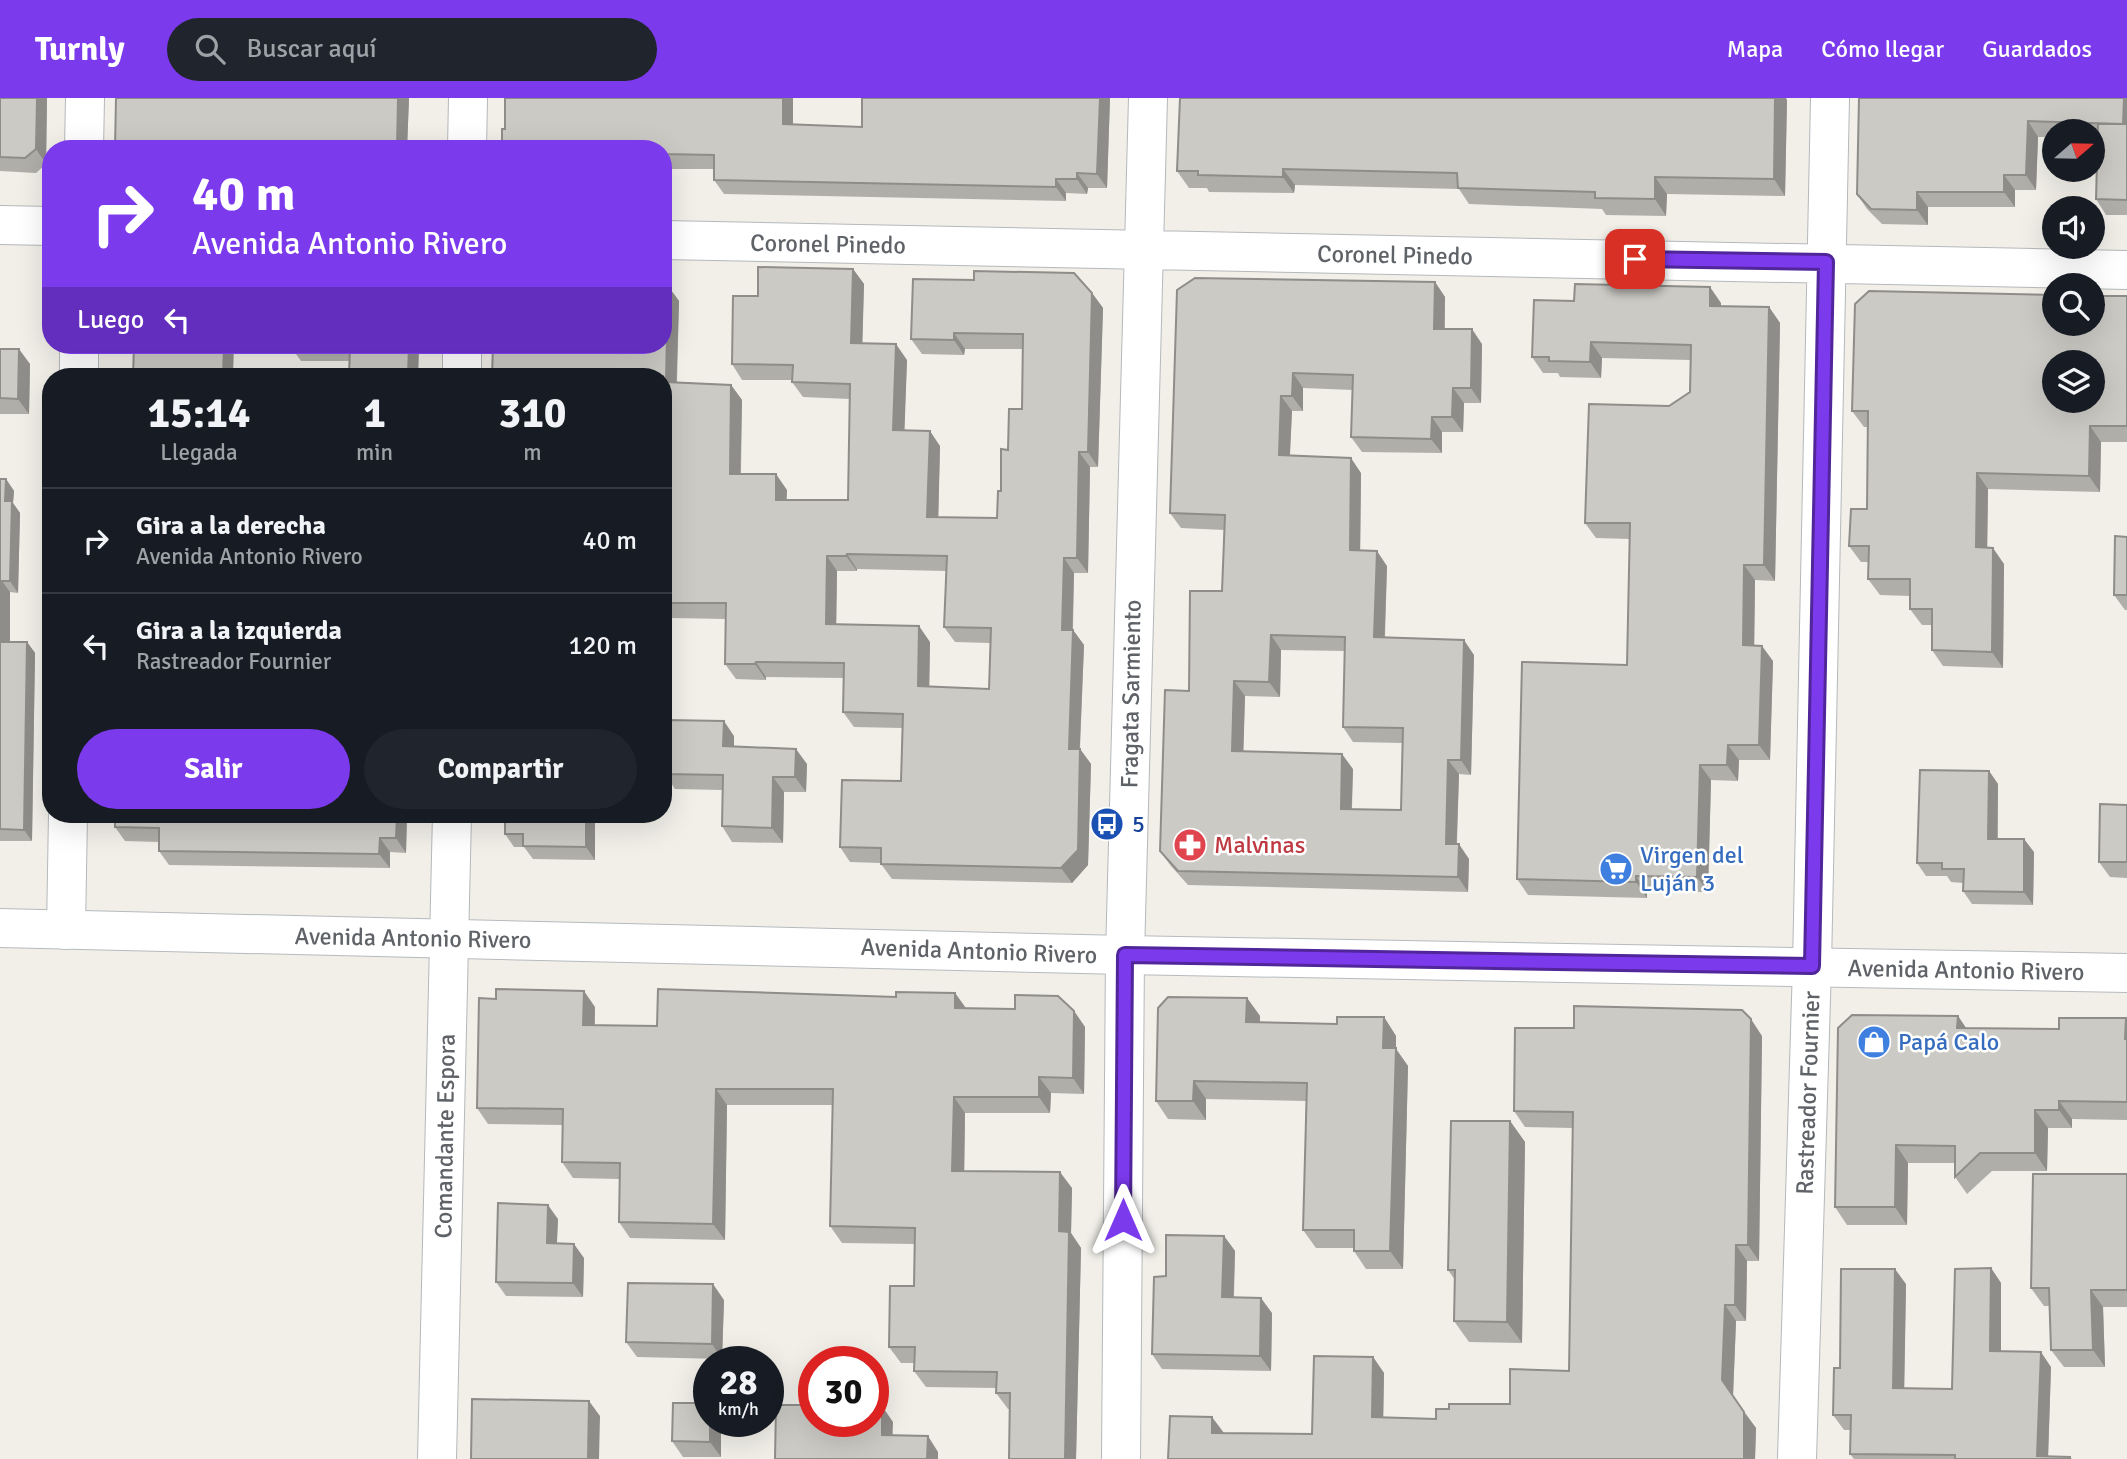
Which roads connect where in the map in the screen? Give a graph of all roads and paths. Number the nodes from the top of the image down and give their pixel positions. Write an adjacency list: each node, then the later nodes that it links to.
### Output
1 (85, 98): 5 (street)
2 (468, 98): 6 (street)
3 (1148, 98): 10 (street, Fragata Sarmiento)
4 (1830, 98): 11 (street, Rastreador Fournier)
5 (84, 140)
6 (467, 140)
7 (0, 225): 8 (street)
8 (42, 226)
9 (672, 240): 10 (street, Coronel Pinedo)
10 (1143, 251): 11 (street, Coronel Pinedo); 18 (street, Fragata Sarmiento)
11 (1826, 262): 12 (street, Coronel Pinedo); 19 (street, Rastreador Fournier)
12 (2127, 270)
13 (68, 823): 16 (street)
14 (452, 823): 17 (street, Comandante Espora)
15 (0, 928): 16 (street, Avenida Antonio Rivero)
16 (66, 930): 17 (street, Avenida Antonio Rivero)
17 (449, 939): 18 (street, Avenida Antonio Rivero); 21 (street, Comandante Espora)
18 (1125, 955): 19 (street, Avenida Antonio Rivero); 22 (street, Fragata Sarmiento)
19 (1812, 966): 20 (street, Avenida Antonio Rivero); 23 (street, Rastreador Fournier)
20 (2127, 973)
21 (437, 1459)
22 (1121, 1459)
23 (1797, 1459)

